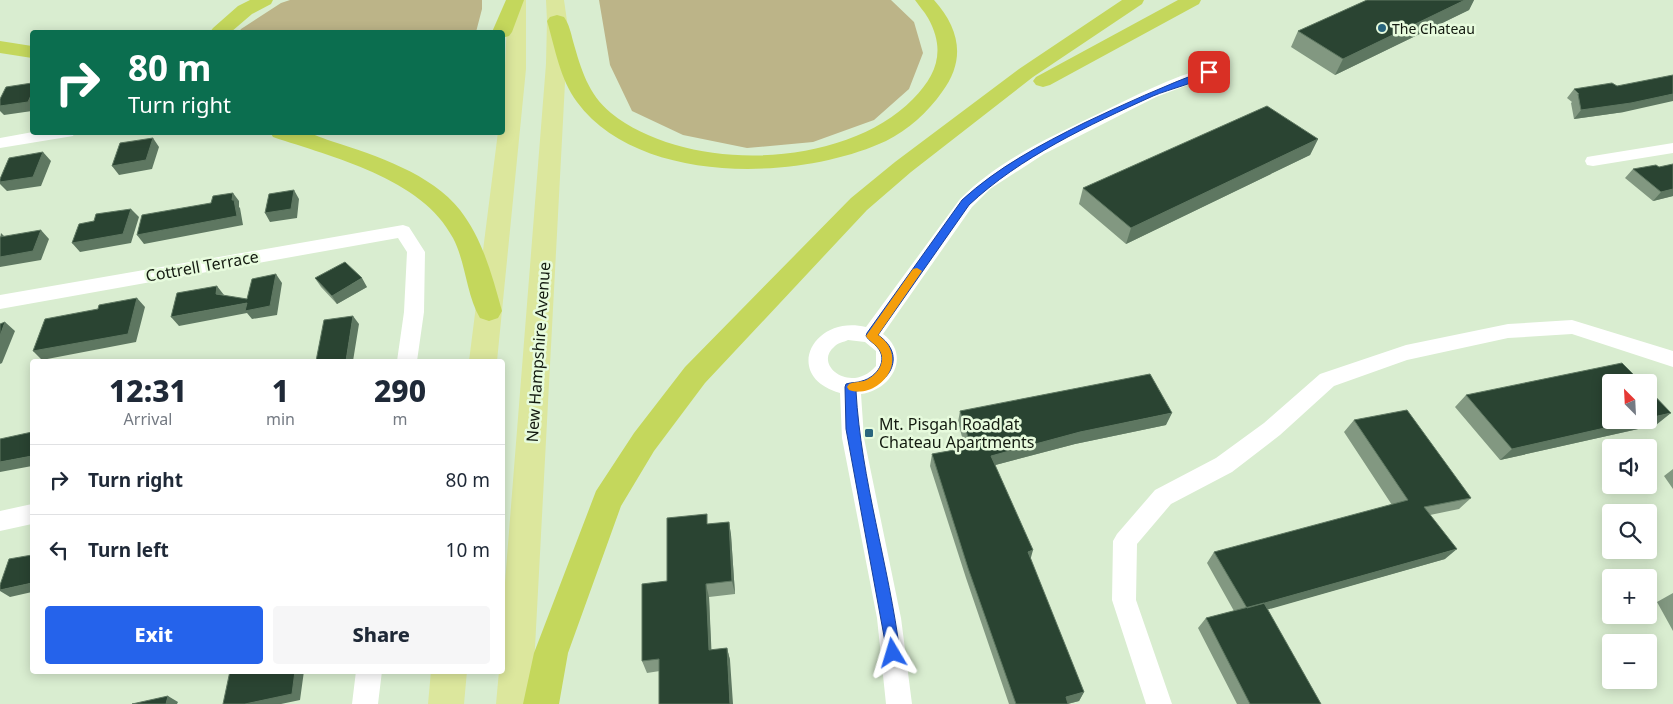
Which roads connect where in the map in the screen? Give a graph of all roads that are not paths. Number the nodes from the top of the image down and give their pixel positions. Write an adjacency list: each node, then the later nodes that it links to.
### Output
1 (264, 0): 7 (highway)
2 (516, 0): 8 (highway); 19 (main road)
3 (924, 0): 6 (highway)
4 (1136, 0): 17 (highway)
5 (1192, 0): 17 (highway)
6 (556, 11): 31 (main road, New Hampshire Avenue)
7 (222, 30)
8 (503, 30)
9 (0, 47): 10 (highway)
10 (30, 52)
11 (1209, 72): 20 (street)
12 (49, 135): 14 (street)
13 (289, 135): 19 (highway)
14 (0, 143)
15 (1673, 148): 16 (street)
16 (1593, 161)
17 (903, 166): 32 (highway)
18 (0, 302): 21 (street, Cottrell Terrace)
19 (489, 311): 22 (main road)
20 (871, 336): 24 (street); 24 (street)
21 (407, 359)
22 (483, 359)
23 (1673, 359): 34 (street)
24 (850, 387): 33 (street)
25 (30, 514): 26 (street)
26 (0, 521)
27 (369, 674): 29 (street)
28 (449, 674): 30 (main road)
29 (365, 704)
30 (446, 704)
31 (514, 704)
32 (541, 704)
33 (899, 704)
34 (1160, 704)

